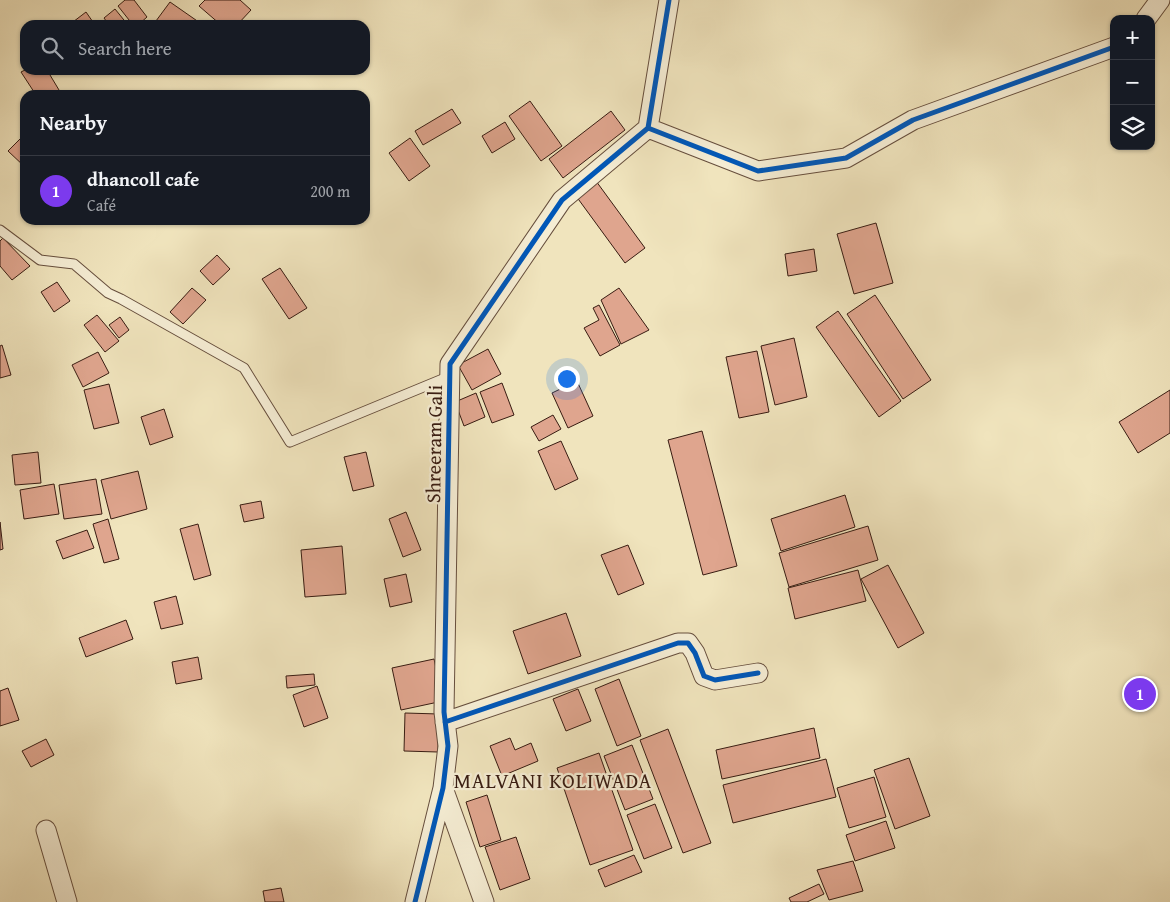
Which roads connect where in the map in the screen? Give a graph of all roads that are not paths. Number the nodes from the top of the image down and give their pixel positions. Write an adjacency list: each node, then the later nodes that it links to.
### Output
1 (669, 0): 5 (street)
2 (1160, 0): 3 (street)
3 (1149, 15)
4 (1110, 48): 5 (street)
5 (648, 128): 7 (street, Shreeram Gali)
6 (0, 230): 7 (lane)
7 (450, 375): 9 (street, Shreeram Gali)
8 (758, 673): 9 (street)
9 (445, 722): 10 (street, Shreeram Gali)
10 (443, 788): 13 (street, Shreeram Gali); 14 (street)
11 (46, 830): 12 (street)
12 (67, 902)
13 (415, 902)
14 (484, 902)

